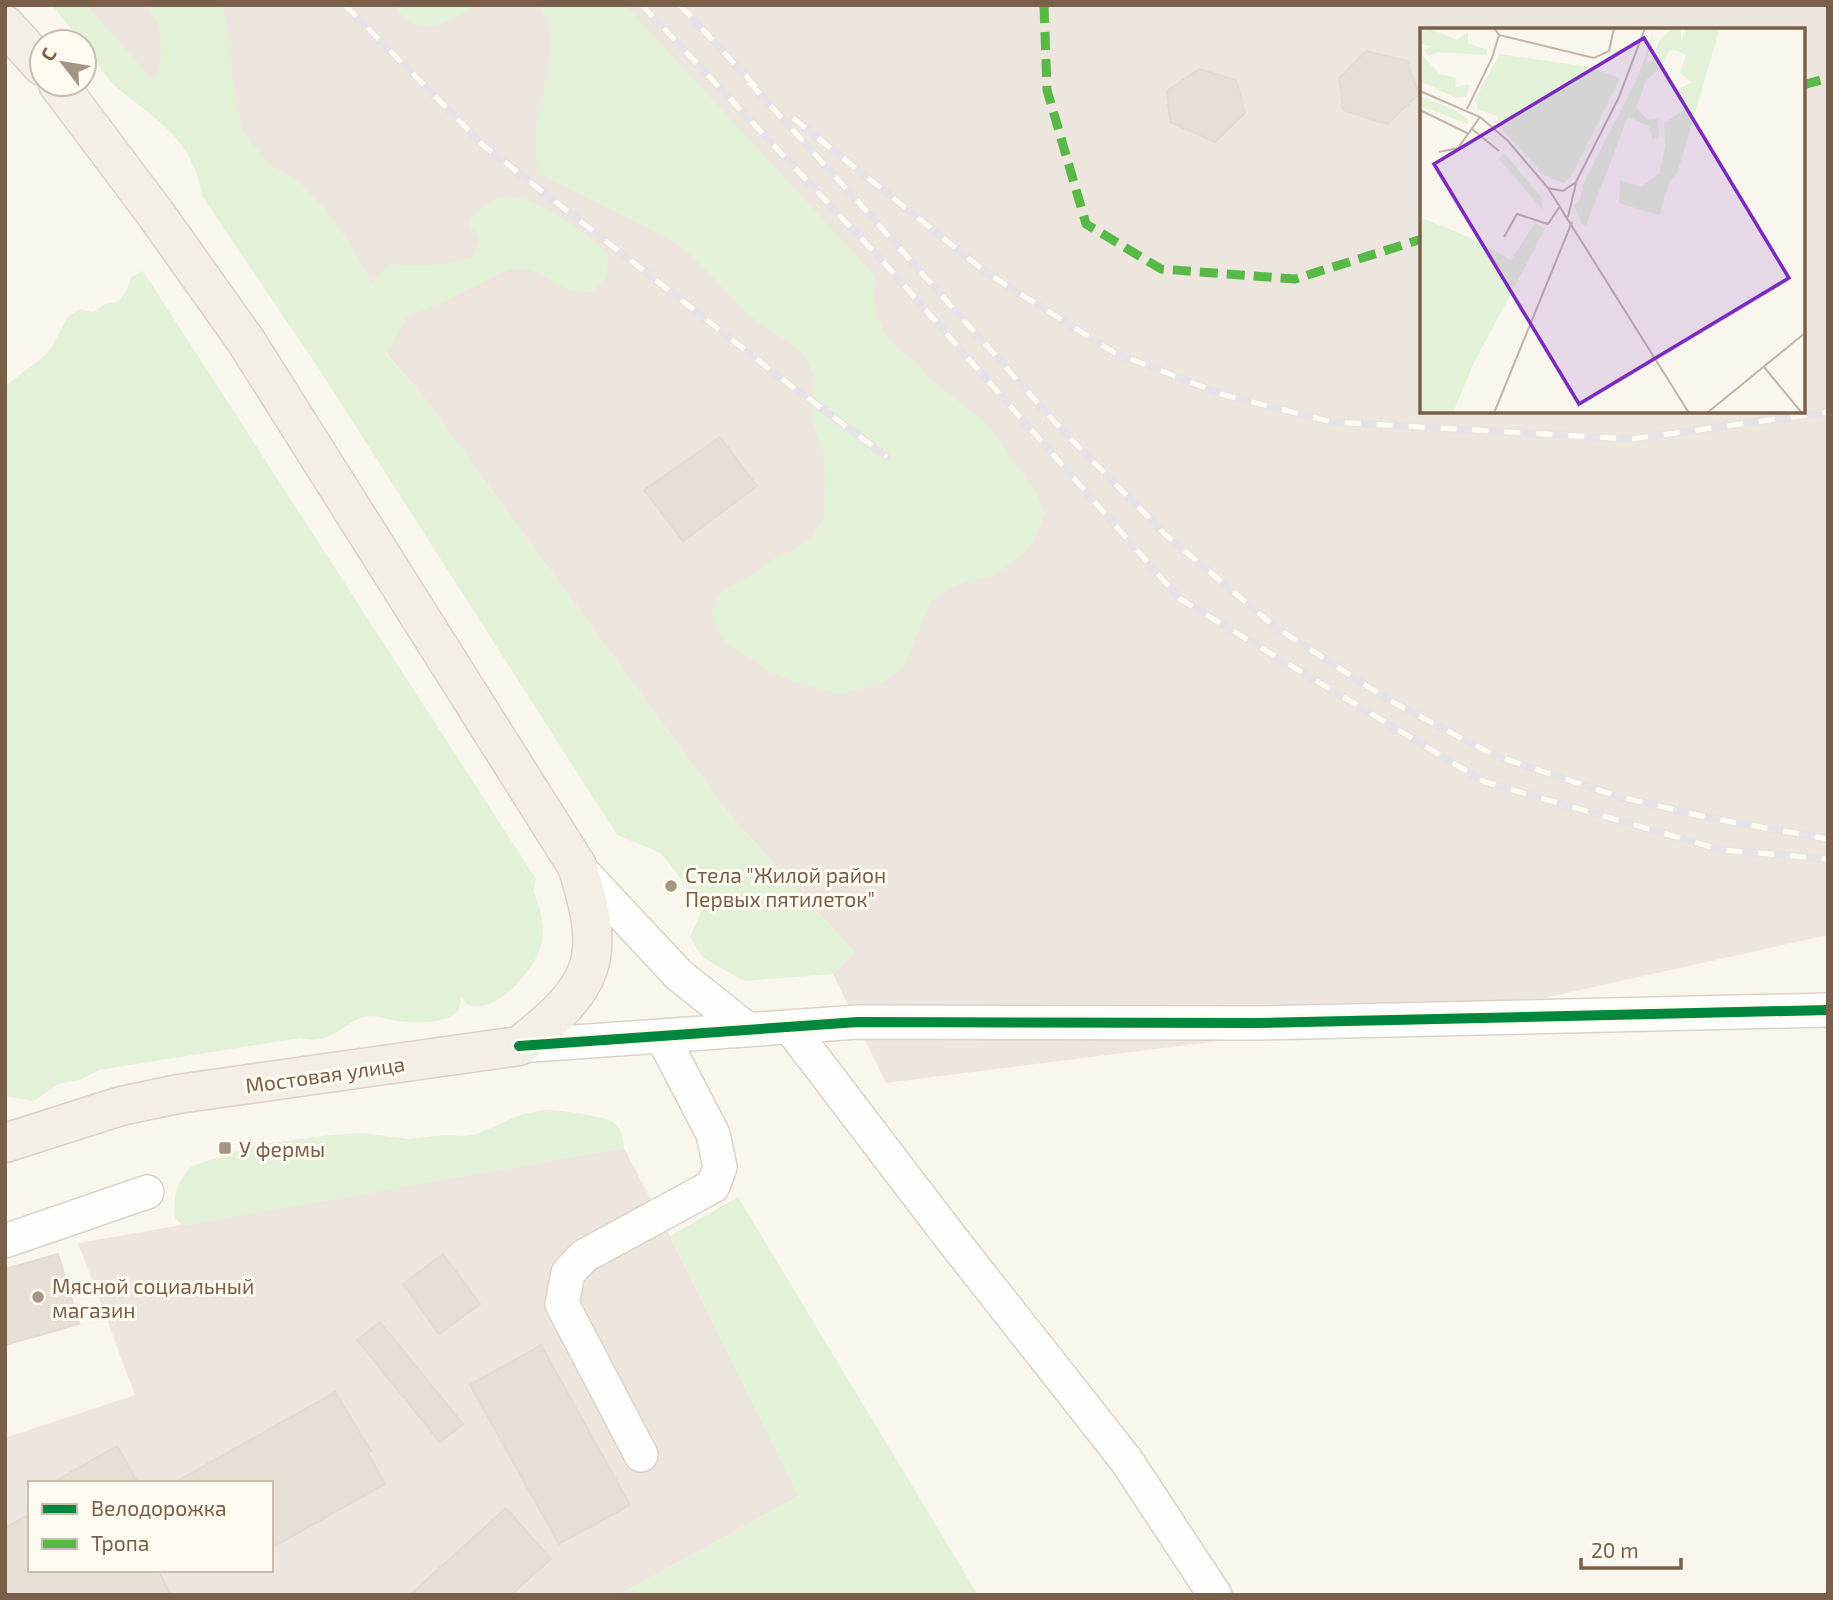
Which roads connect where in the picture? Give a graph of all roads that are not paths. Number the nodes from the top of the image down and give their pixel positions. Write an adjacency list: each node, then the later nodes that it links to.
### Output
1 (5, 25): 2 (main road)
2 (28, 50)
3 (69, 98): 4 (main road)
4 (577, 866): 7 (street); 9 (main road, Мостовая улица)
5 (1828, 1010): 6 (street)
6 (790, 1027): 7 (street); 14 (street)
7 (748, 1030): 8 (street)
8 (662, 1036): 9 (street); 13 (street)
9 (519, 1046): 10 (main road, Мостовая улица)
10 (5, 1143)
11 (146, 1192): 12 (street)
12 (5, 1241)
13 (641, 1455)
14 (1214, 1595)

